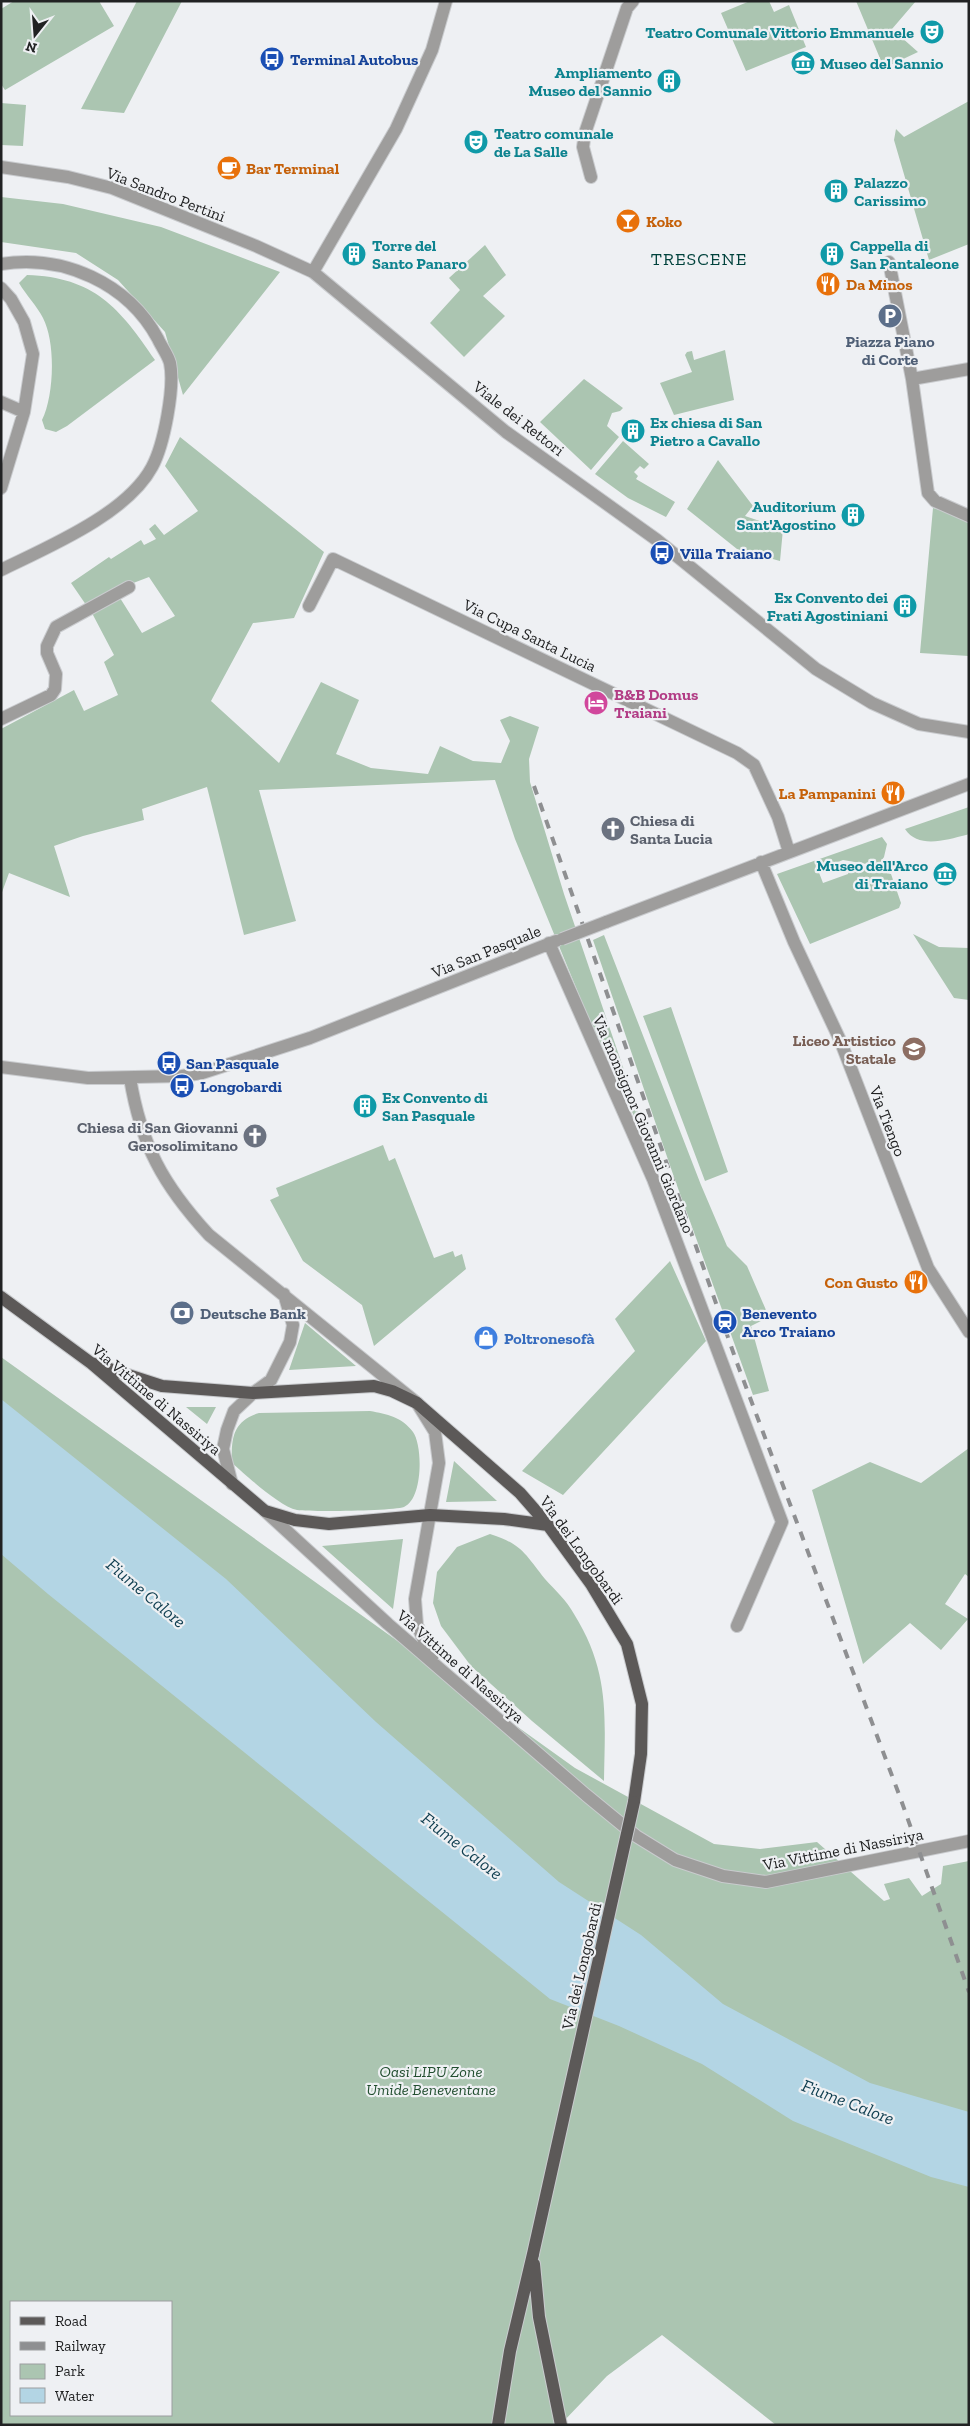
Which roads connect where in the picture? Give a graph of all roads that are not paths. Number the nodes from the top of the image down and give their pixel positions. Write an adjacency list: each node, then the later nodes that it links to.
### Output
1 (446, 1): 7 (street)
2 (630, 5): 4 (street)
3 (1, 167): 7 (street, Via Sandro Pertini)
4 (591, 177)
5 (889, 262): 10 (street)
6 (1, 264): 15 (street)
7 (313, 272): 19 (street, Viale dei Rettori)
8 (1, 288): 12 (street)
9 (969, 369): 10 (street)
10 (912, 379): 14 (street)
11 (1, 402): 12 (street)
12 (24, 412): 13 (street)
13 (1, 488)
14 (969, 516)
15 (1, 570)
16 (129, 587): 18 (street)
17 (309, 606): 21 (street, Via Cupa Santa Lucia)
18 (1, 719)
19 (969, 732)
20 (969, 784): 21 (street, Via San Pasquale)
21 (789, 852): 22 (street, Via San Pasquale)
22 (761, 862): 23 (street, Via San Pasquale, bridge); 28 (street, Via Tiengo)
23 (549, 943): 25 (street, Via San Pasquale); 36 (street, Via monsignor Giovanni Giordano)
24 (1, 1067): 25 (street, Via San Pasquale)
25 (130, 1078): 26 (street, Via dei Longobardi)
26 (284, 1294): 30 (street); 31 (street, Via dei Longobardi)
27 (1, 1296): 29 (main road, Via Vittime di Nassiriya)
28 (969, 1332)
29 (91, 1362): 30 (main road); 32 (main road, Via Vittime di Nassiriya)
30 (253, 1393): 31 (main road); 32 (street)
31 (416, 1403): 34 (street); 35 (main road, Via dei Longobardi)
32 (232, 1484): 33 (main road, Via Vittime di Nassiriya)
33 (264, 1511): 34 (main road); 37 (street, Via Vittime di Nassiriya)
34 (430, 1515): 35 (main road); 37 (street)
35 (548, 1525): 39 (main road, Via dei Longobardi, bridge)
36 (737, 1626)
37 (434, 1662): 38 (street, Via Vittime di Nassiriya)
38 (969, 1840)
39 (533, 2254): 40 (main road, Via dei Longobardi); 41 (main road, Via dei Longobardi)
40 (498, 2425)
41 (560, 2425)

